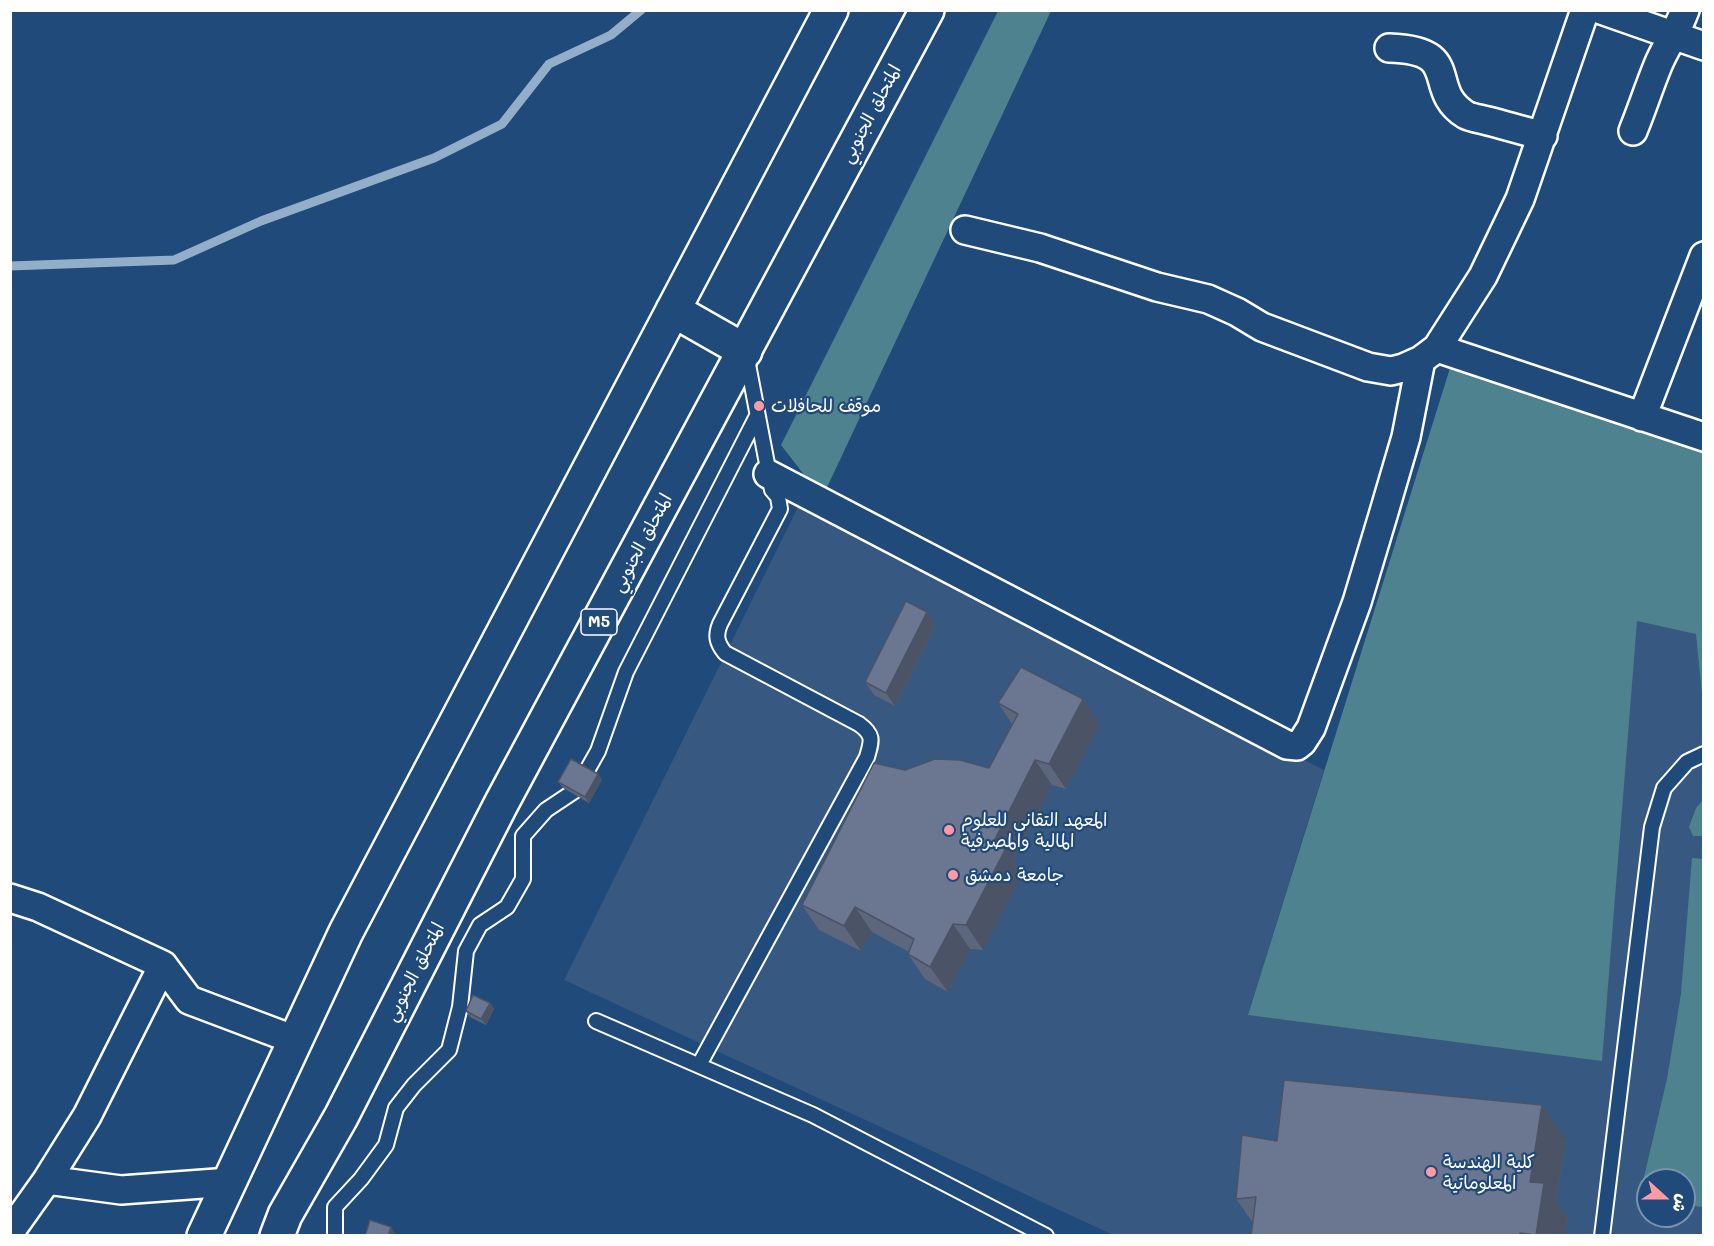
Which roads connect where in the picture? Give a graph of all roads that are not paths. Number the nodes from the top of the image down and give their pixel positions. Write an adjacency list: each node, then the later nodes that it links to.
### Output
1 (831, 10): 13 (highway)
2 (927, 10): 14 (highway, المتحلق الجنوبي / M5)
3 (1585, 10): 10 (street)
4 (1601, 10): 6 (street)
5 (1685, 10): 6 (street)
6 (1671, 36): 7 (street); 9 (street)
7 (1704, 46)
8 (1389, 48): 10 (street)
9 (1634, 131)
10 (1543, 136): 15 (street)
11 (965, 230): 15 (street)
12 (1704, 256): 17 (street)
13 (673, 310): 14 (highway); 24 (highway)
14 (745, 351): 16 (lane); 30 (highway, المتحلق الجنوبي / M5)
15 (1429, 354): 17 (street); 19 (street)
16 (757, 416): 19 (lane); 31 (lane)
17 (1642, 417): 18 (street)
18 (1704, 437)
19 (768, 474): 25 (lane)
20 (1704, 754): 33 (lane)
21 (10, 898): 22 (street)
22 (163, 965): 24 (street); 26 (street)
23 (596, 1021): 25 (lane)
24 (295, 1040): 27 (highway)
25 (699, 1065): 32 (lane)
26 (47, 1180): 27 (street); 28 (street)
27 (230, 1182): 29 (highway)
28 (12, 1229)
29 (204, 1236)
30 (277, 1236)
31 (335, 1236)
32 (1046, 1236)
33 (1602, 1236)

